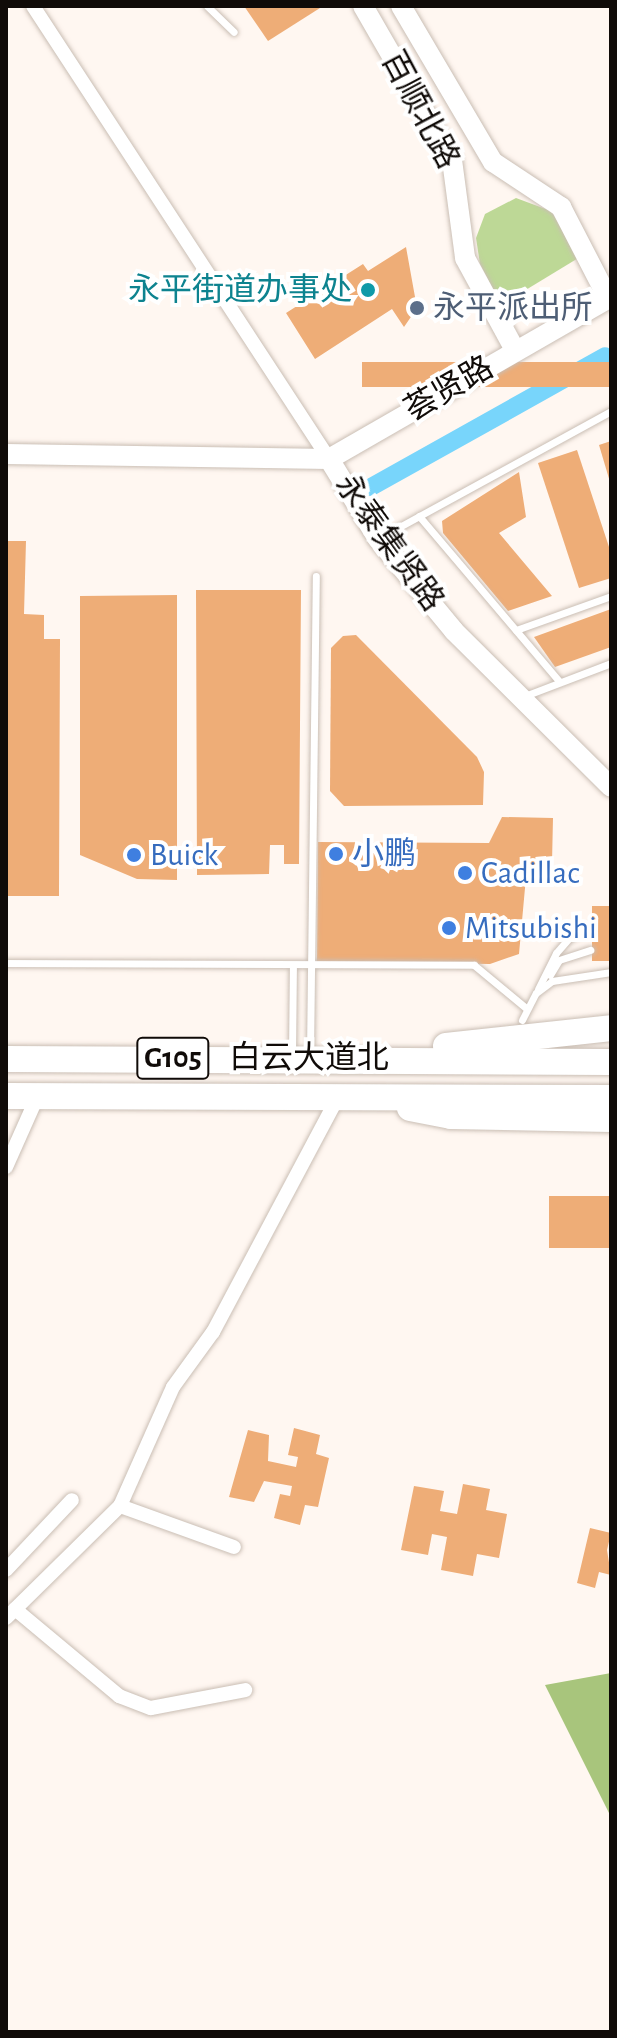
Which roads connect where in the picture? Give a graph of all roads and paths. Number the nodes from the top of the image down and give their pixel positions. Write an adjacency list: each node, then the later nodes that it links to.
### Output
1 (33, 6): 10 (street)
2 (207, 6): 5 (lane)
3 (363, 6): 7 (street, 百顺北路)
4 (401, 6): 6 (street, 百顺北路)
5 (234, 32)
6 (610, 300): 7 (street, 荟贤路)
7 (515, 350): 10 (street, 荟贤路)
8 (611, 411): 11 (lane)
9 (6, 454): 10 (street, 永泰集贤路)
10 (329, 459): 12 (street, 永泰集贤路)
11 (419, 516): 12 (lane); 15 (lane)
12 (378, 539): 18 (street, 永泰集贤路)
13 (316, 576): 24 (lane)
14 (611, 596): 15 (lane)
15 (516, 630): 17 (lane)
16 (611, 663): 17 (lane)
17 (559, 681): 18 (lane)
18 (517, 699): 19 (street, 永泰集贤路)
19 (611, 787)
20 (588, 928): 26 (lane)
21 (590, 950): 26 (lane)
22 (6, 963): 23 (lane)
23 (293, 965): 24 (lane); 30 (lane)
24 (311, 965): 27 (lane); 30 (lane)
25 (611, 972): 26 (lane)
26 (539, 990): 27 (lane)
27 (526, 1008): 28 (lane)
28 (522, 1020)
29 (611, 1028): 31 (highway, G105)
30 (301, 1058): 31 (highway, 白云大道北 / G105); 32 (highway, 白云大道北 / G105)
31 (339, 1058): 33 (highway, 白云大道北 / G105)
32 (6, 1059)
33 (611, 1062)
34 (38, 1095): 35 (highway, 白云大道北 / G105); 36 (highway, 白云大道北 / G105); 39 (street)
35 (339, 1095): 37 (highway, 白云大道北 / G105); 38 (highway, G105); 41 (street)
36 (6, 1096)
37 (611, 1098)
38 (611, 1119)
39 (6, 1167)
40 (72, 1500): 43 (street)
41 (120, 1506): 42 (street); 44 (street)
42 (234, 1547)
43 (6, 1570)
44 (10, 1613): 45 (street)
45 (245, 1690)

